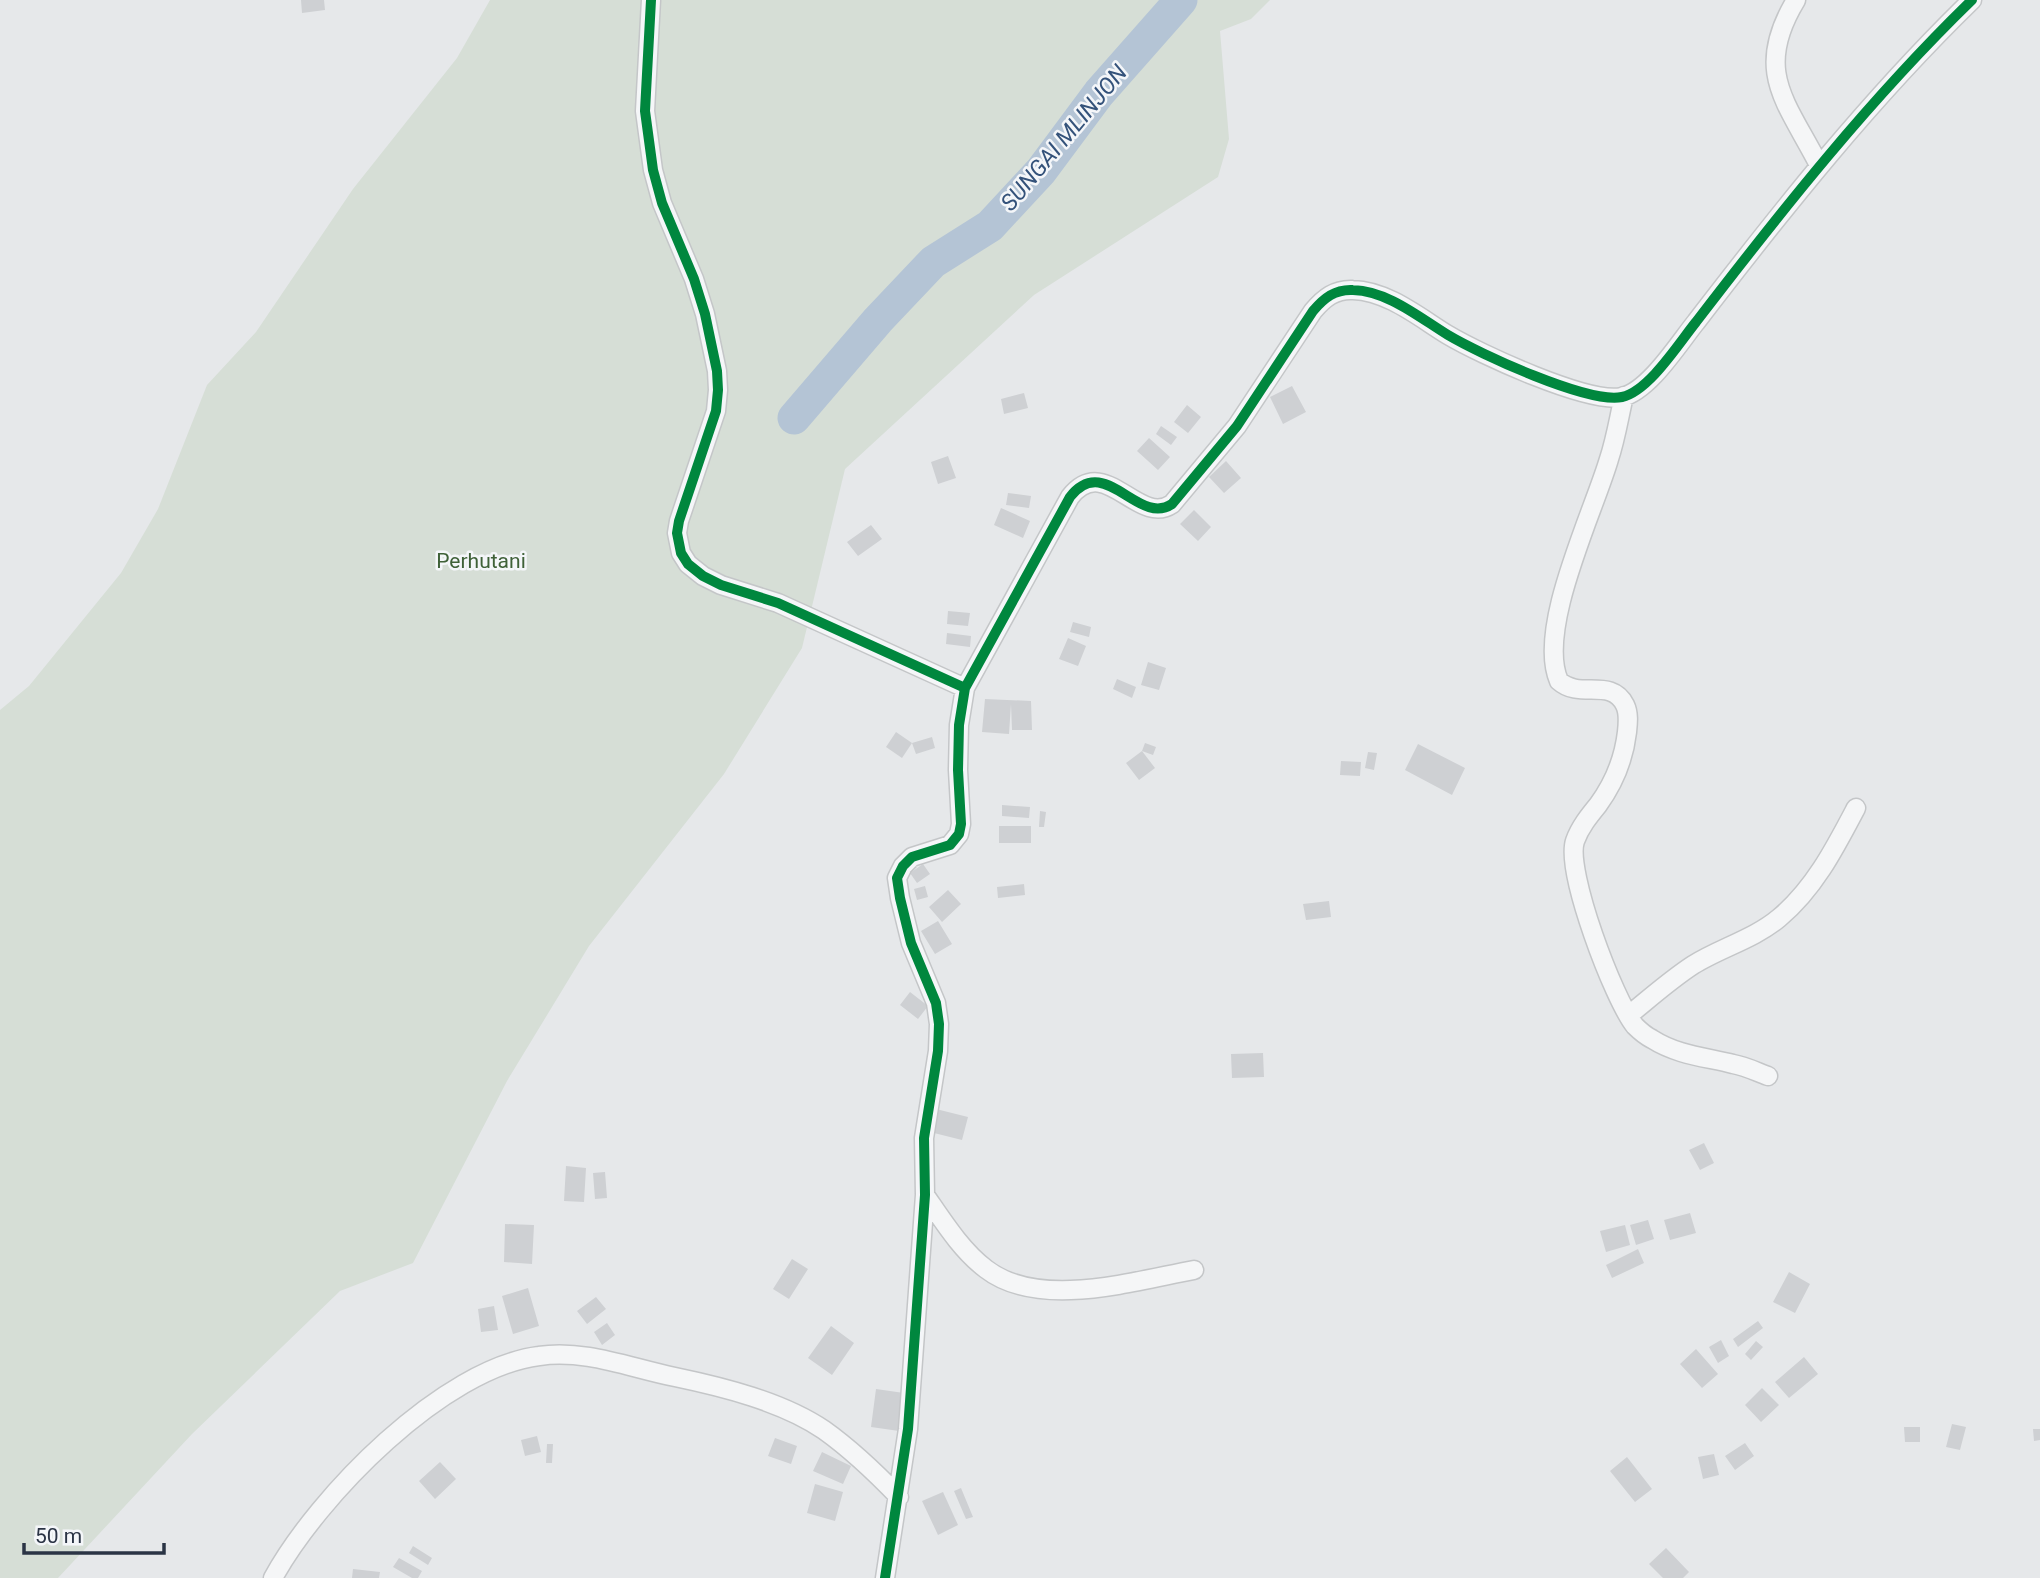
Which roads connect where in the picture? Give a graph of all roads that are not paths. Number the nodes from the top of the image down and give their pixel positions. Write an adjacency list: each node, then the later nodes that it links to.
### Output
1 (651, 0): 6 (street)
2 (1796, 0): 4 (street)
3 (1972, 0): 4 (street)
4 (1819, 165): 5 (street)
5 (1625, 396): 6 (street); 8 (street)
6 (965, 688): 10 (street)
7 (1856, 808): 8 (street)
8 (1629, 1015): 9 (street)
9 (1768, 1076)
10 (925, 1195): 11 (street); 12 (street)
11 (1195, 1270)
12 (899, 1497): 13 (street); 14 (street)
13 (273, 1578)
14 (885, 1578)

